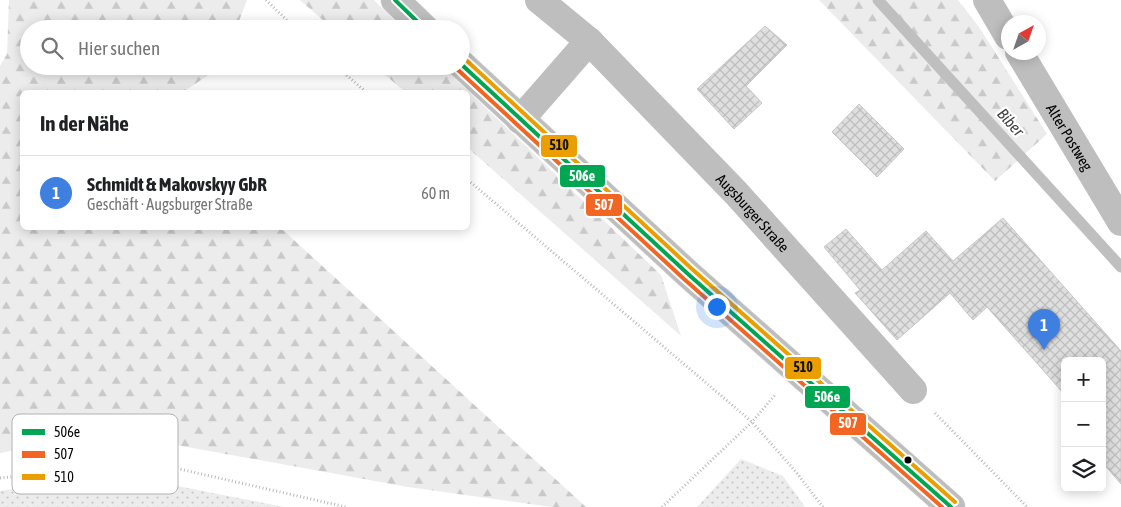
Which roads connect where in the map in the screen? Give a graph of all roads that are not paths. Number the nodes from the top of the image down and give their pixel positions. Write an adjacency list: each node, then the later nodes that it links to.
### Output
1 (395, 0): 4 (street)
2 (539, 0): 6 (street, Augsburger Straße)
3 (987, 0): 5 (street)
4 (416, 20)
5 (1001, 24)
6 (589, 41): 9 (street); 11 (street, Augsburger Straße)
7 (1024, 60): 10 (street, Alter Postweg)
8 (470, 73): 9 (street)
9 (520, 120): 12 (street)
10 (1121, 222)
11 (913, 390)
12 (951, 507)

